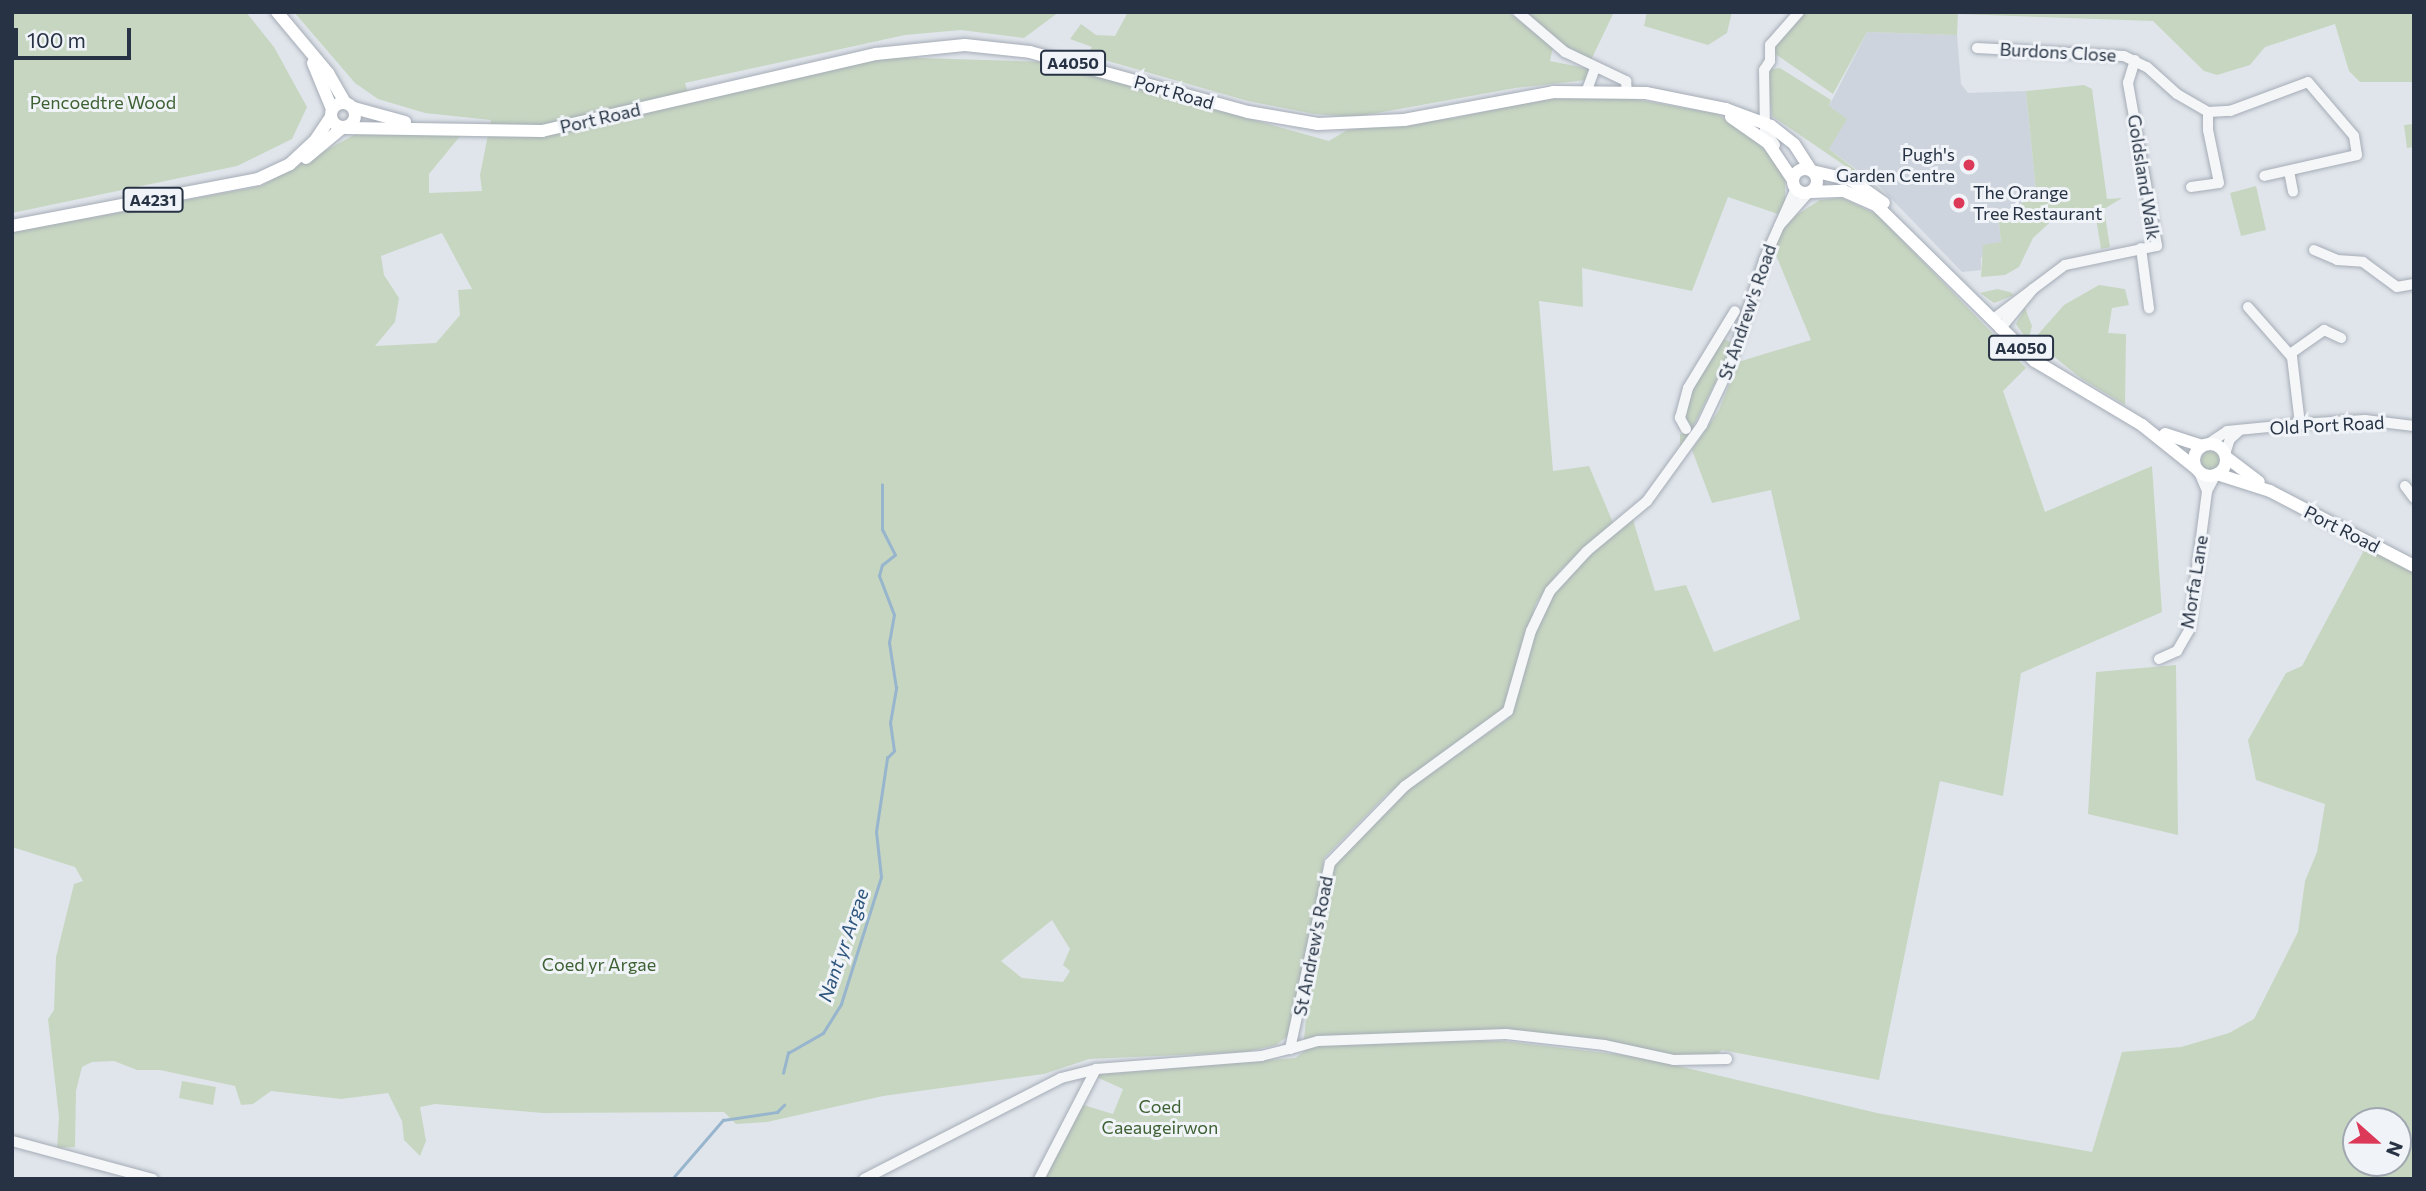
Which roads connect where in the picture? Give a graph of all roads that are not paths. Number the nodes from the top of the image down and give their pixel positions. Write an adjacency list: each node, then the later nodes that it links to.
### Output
1 (277, 12): 4 (main road)
2 (1518, 12): 7 (street)
3 (1799, 12): 14 (street)
4 (305, 47): 10 (main road); 13 (main road)
5 (1977, 48): 6 (street, Burdons Close)
6 (2135, 60): 12 (street, Burdons Close); 27 (street, Goldsland Walk)
7 (1595, 68): 8 (street); 9 (street)
8 (1587, 90): 9 (main road, Port Road / A4050); 16 (main road, Port Road / A4050)
9 (1627, 92): 11 (main road, Port Road / A4050)
10 (350, 106): 13 (main road); 15 (main road); 16 (main road, Port Road / A4050)
11 (1712, 107): 14 (main road, Port Road / A4050); 17 (main road, Port Road / A4050)
12 (2208, 112): 20 (street); 22 (street)
13 (332, 113): 15 (main road); 18 (main road, A4231)
14 (1765, 124): 17 (street); 19 (main road, Port Road / A4050)
15 (344, 128): 16 (main road, Port Road / A4050); 18 (main road, A4231)
16 (433, 128)
17 (1776, 152): 23 (main road, Port Road / A4050)
18 (290, 164): 25 (main road, A4231)
19 (1811, 170): 23 (main road); 23 (main road); 26 (main road, Port Road / A4050)
20 (2289, 171): 21 (street); 24 (street)
21 (2264, 176)
22 (2191, 187)
23 (1802, 188): 26 (main road, Port Road / A4050); 35 (street, St Andrew's Road)
24 (2293, 192)
25 (12, 226)
26 (1920, 245): 33 (main road, Port Road / A4050)
27 (2141, 248): 31 (street); 33 (street, Goldsland Walk)
28 (2314, 250): 29 (street)
29 (2414, 285)
30 (2248, 307): 37 (street)
31 (2149, 308)
32 (1735, 311): 34 (street)
33 (1996, 324): 39 (main road, Port Road / A4050)
34 (1722, 332): 35 (street); 41 (street)
35 (1740, 338): 53 (street, St Andrew's Road)
36 (2341, 338): 37 (street)
37 (2290, 354): 38 (street)
38 (2300, 424): 40 (street, Old Port Road); 42 (street, Old Port Road)
39 (2142, 425): 43 (main road, Port Road / A4050); 45 (main road, Port Road / A4050)
40 (2414, 426)
41 (1686, 429)
42 (2239, 431): 43 (street, Old Port Road); 44 (street)
43 (2205, 445): 44 (main road, Port Road / A4050); 45 (main road)
44 (2226, 455): 46 (main road); 49 (main road, Port Road / A4050)
45 (2198, 471): 46 (main road, Port Road / A4050); 48 (street)
46 (2216, 475): 48 (street, Morfa Lane); 49 (main road, Port Road / A4050)
47 (2404, 486): 50 (street)
48 (2207, 491): 52 (street, Morfa Lane)
49 (2270, 491): 51 (main road, Port Road / A4050)
50 (2414, 498)
51 (2414, 566)
52 (2159, 659)
53 (1290, 1049): 54 (street); 55 (street)
54 (1727, 1059)
55 (1096, 1069): 58 (street); 59 (street)
56 (12, 1141): 57 (street)
57 (153, 1179)
58 (864, 1179)
59 (1039, 1179)

